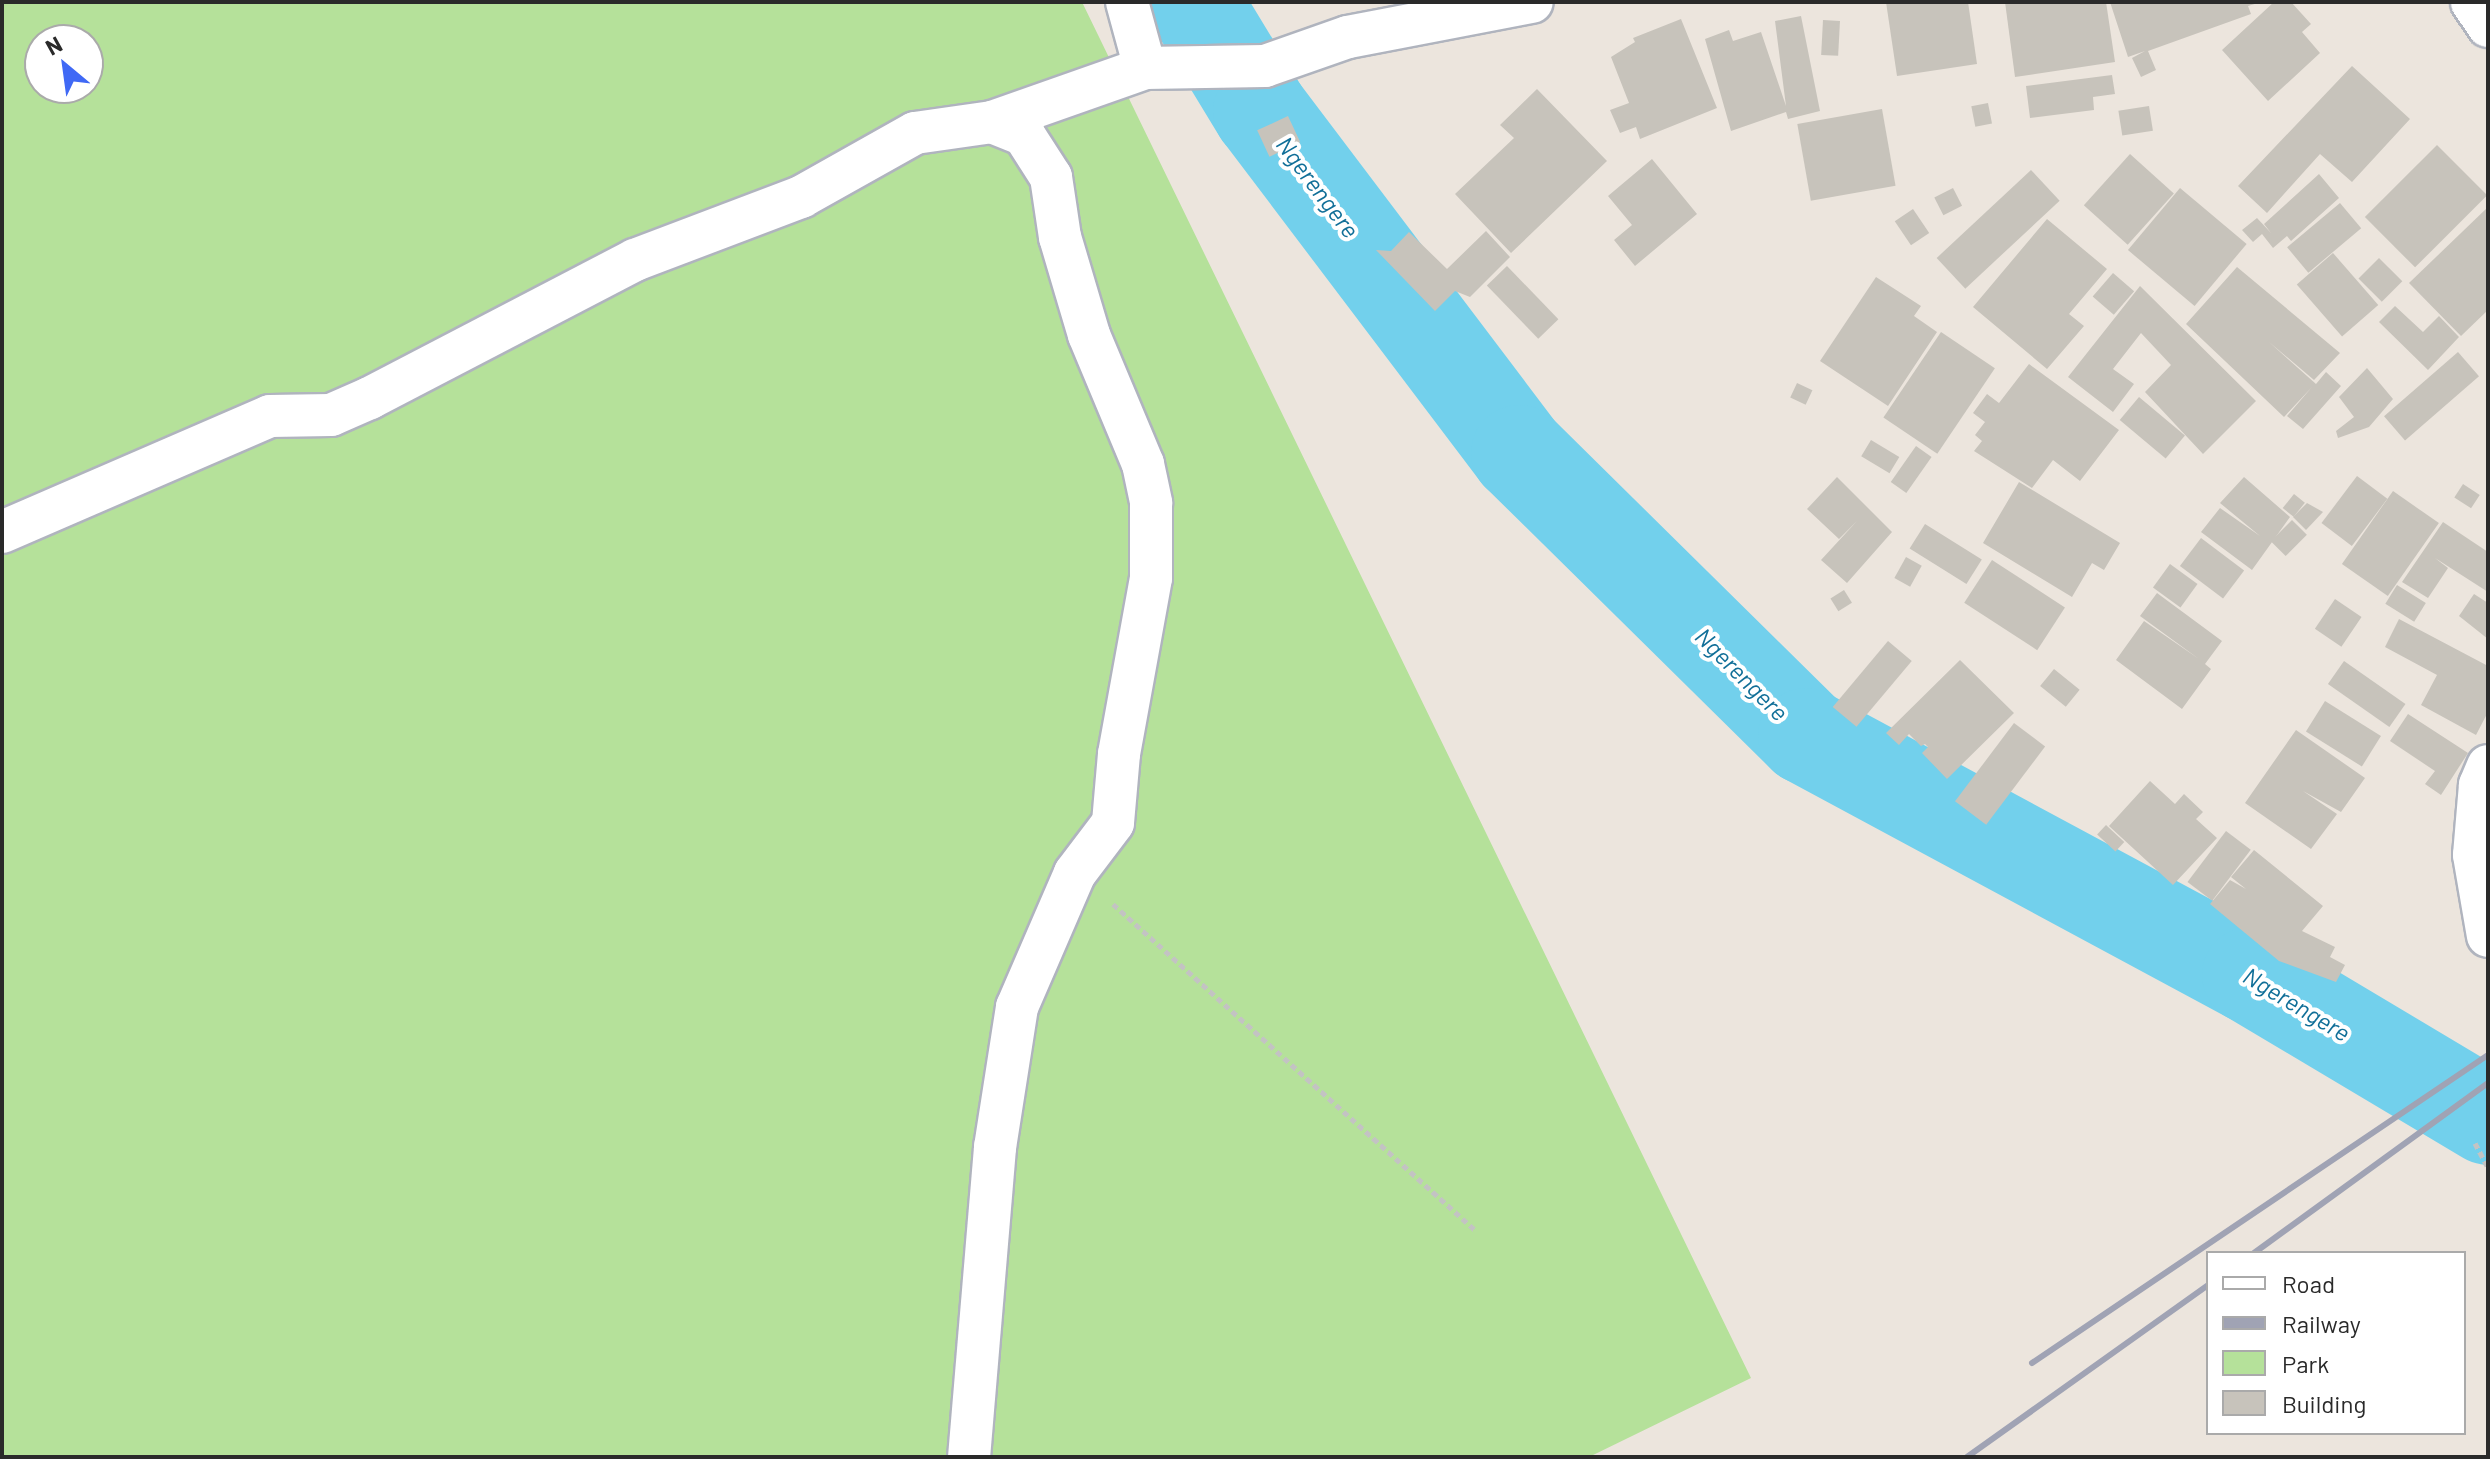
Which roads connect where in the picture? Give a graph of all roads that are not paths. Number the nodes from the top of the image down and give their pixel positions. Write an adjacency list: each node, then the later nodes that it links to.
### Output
1 (1127, 2): 5 (street)
2 (1532, 2): 5 (street)
3 (2472, 2): 4 (street)
4 (2488, 26)
5 (1145, 68): 6 (street)
6 (992, 122): 7 (street); 10 (street)
7 (2, 532)
8 (2488, 766): 9 (street)
9 (2488, 936)
10 (969, 1457)

